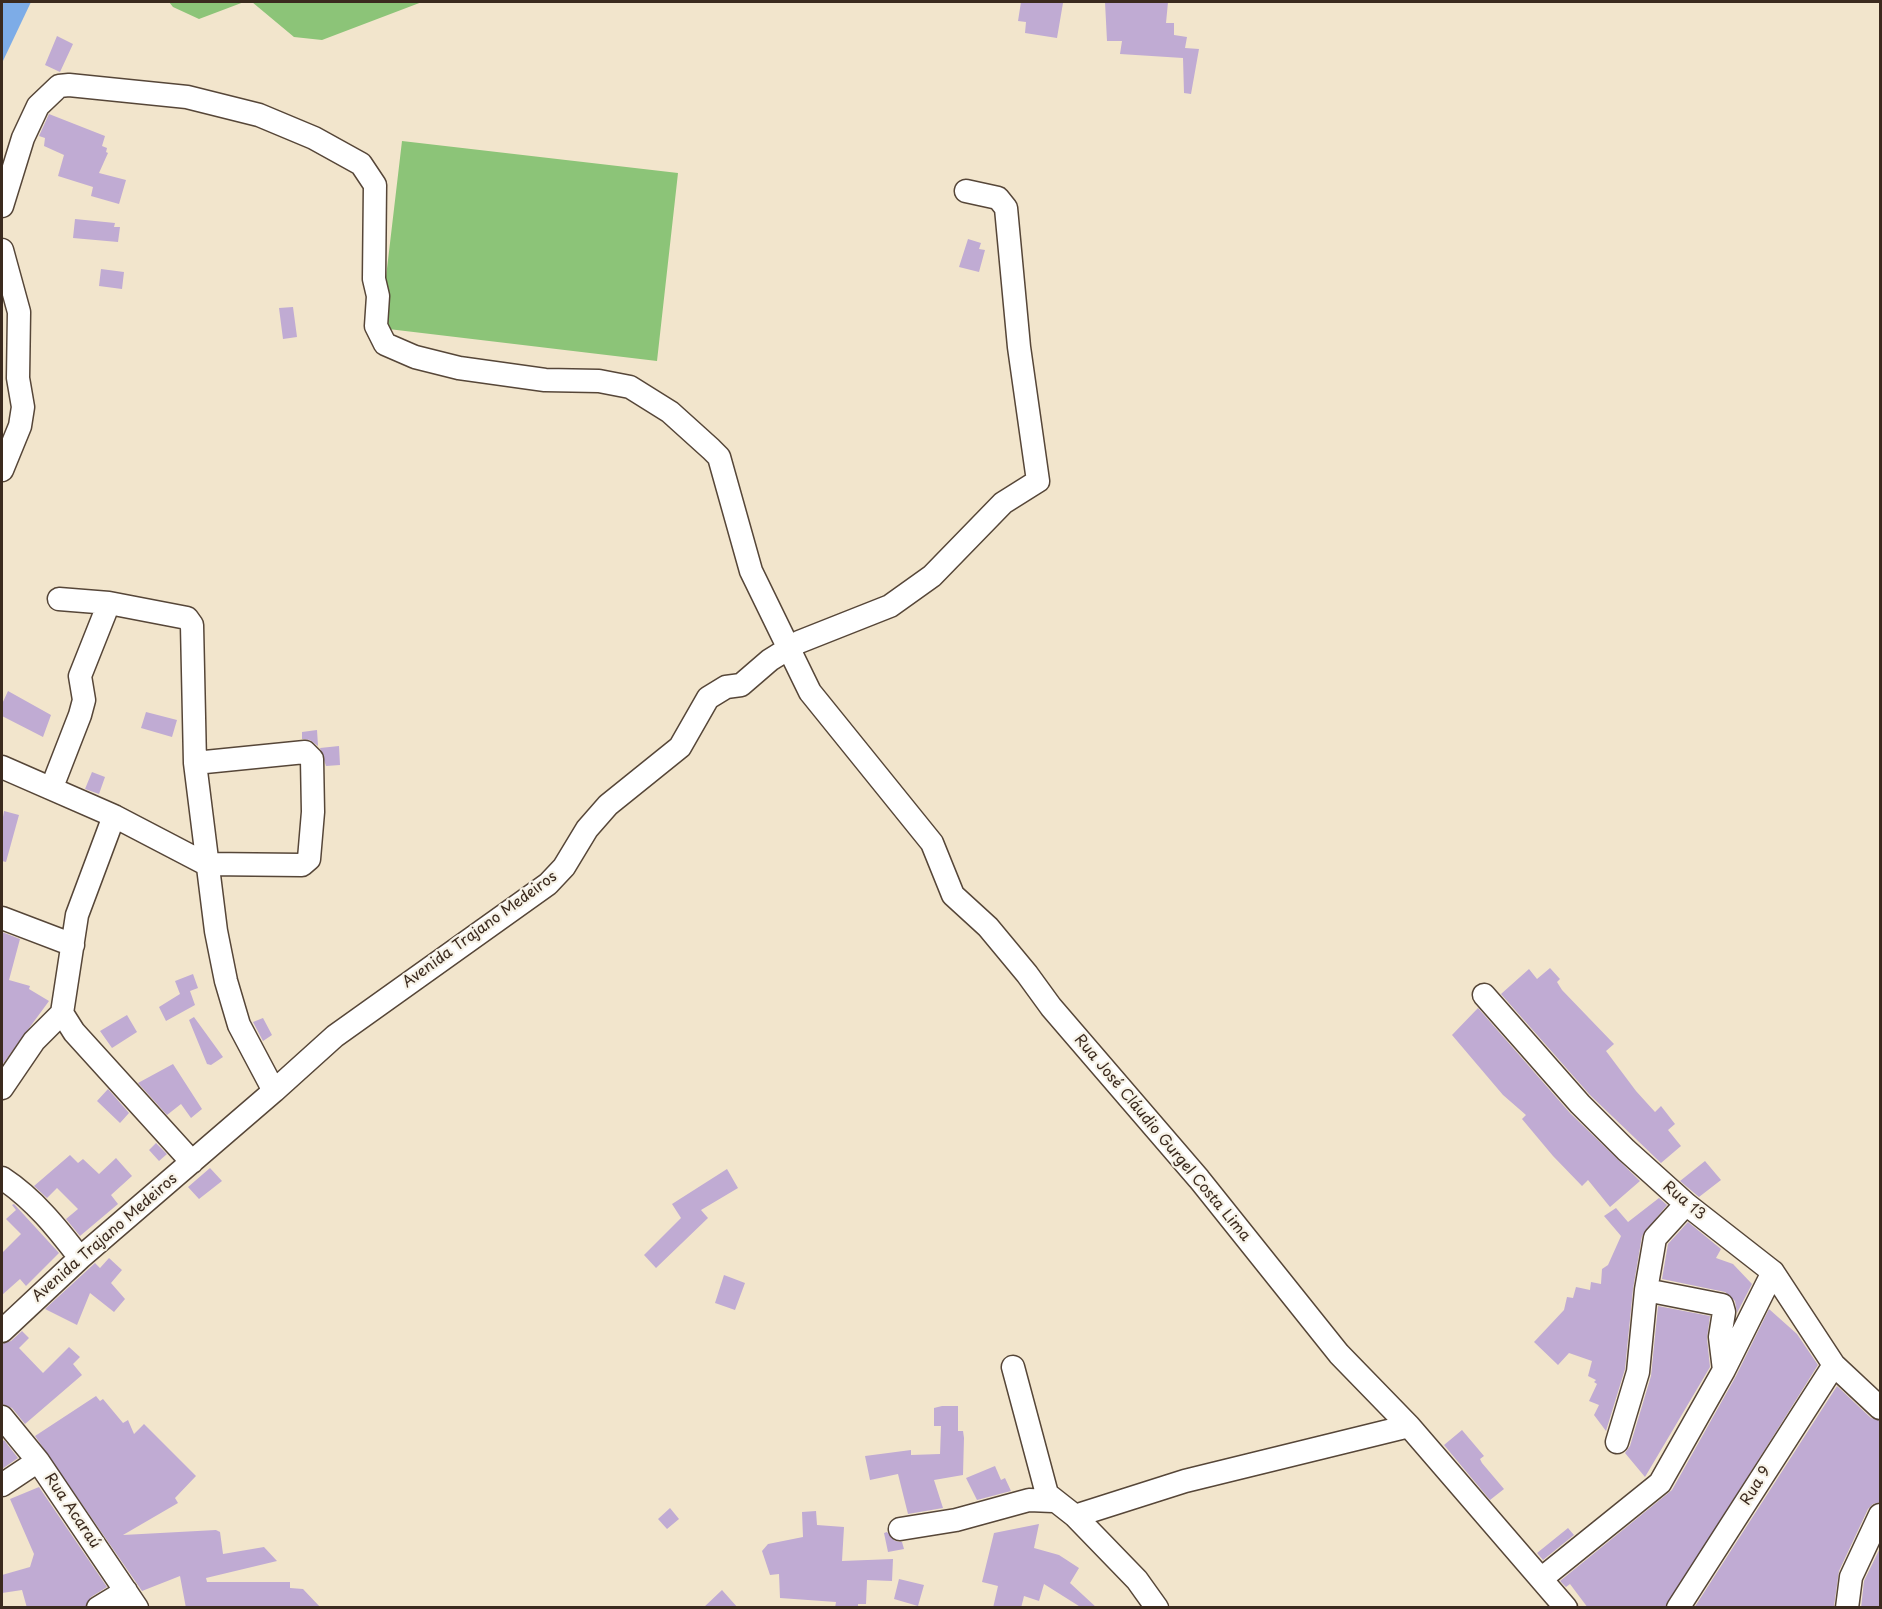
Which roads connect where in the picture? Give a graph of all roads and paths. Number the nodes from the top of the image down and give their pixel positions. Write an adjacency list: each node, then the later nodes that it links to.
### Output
1 (966, 192): 7 (street, Avenida Trajano Medeiros)
2 (2, 206): 7 (street, Rua José Cláudio Gurgel Costa Lima)
3 (2, 250): 4 (street)
4 (2, 470)
5 (59, 599): 6 (street)
6 (110, 603): 8 (street); 10 (street)
7 (787, 649): 18 (street, Avenida Trajano Medeiros); 31 (street, Rua José Cláudio Gurgel Costa Lima)
8 (195, 763): 12 (street); 12 (street)
9 (2, 767): 10 (street)
10 (52, 787): 11 (street)
11 (114, 816): 12 (street); 14 (street)
12 (206, 864): 18 (street)
13 (2, 918): 14 (street)
14 (73, 945): 16 (street)
15 (1484, 995): 21 (street, Rua 13)
16 (62, 1012): 17 (street); 19 (street)
17 (2, 1088)
18 (274, 1091): 19 (street, Avenida Trajano Medeiros)
19 (192, 1162): 22 (street, Avenida Trajano Medeiros)
20 (2, 1178): 22 (street)
21 (1686, 1204): 23 (street, Rua 13); 24 (street)
22 (80, 1258): 25 (street, Avenida Trajano Medeiros)
23 (1773, 1272): 26 (street, Rua 13); 28 (street)
24 (1646, 1290): 28 (street); 32 (street)
25 (2, 1330)
26 (1834, 1365): 29 (street, Rua 13); 44 (street, Rua 9)
27 (1013, 1367): 35 (street)
28 (1724, 1370): 39 (street)
29 (1881, 1408)
30 (2, 1417): 33 (street, Rua Acaraú)
31 (1409, 1426): 37 (street); 39 (street, Rua José Cláudio Gurgel Costa Lima)
32 (1617, 1442)
33 (38, 1461): 34 (street); 40 (street, Rua Acaraú)
34 (2, 1485)
35 (1053, 1501): 37 (street); 38 (street)
36 (1881, 1515): 45 (street)
37 (1075, 1516): 42 (street)
38 (900, 1529)
39 (1541, 1579): 43 (street, Rua José Cláudio Gurgel Costa Lima)
40 (132, 1599): 41 (street)
41 (98, 1608)
42 (1157, 1608)
43 (1566, 1608)
44 (1678, 1608)
45 (1847, 1608)

